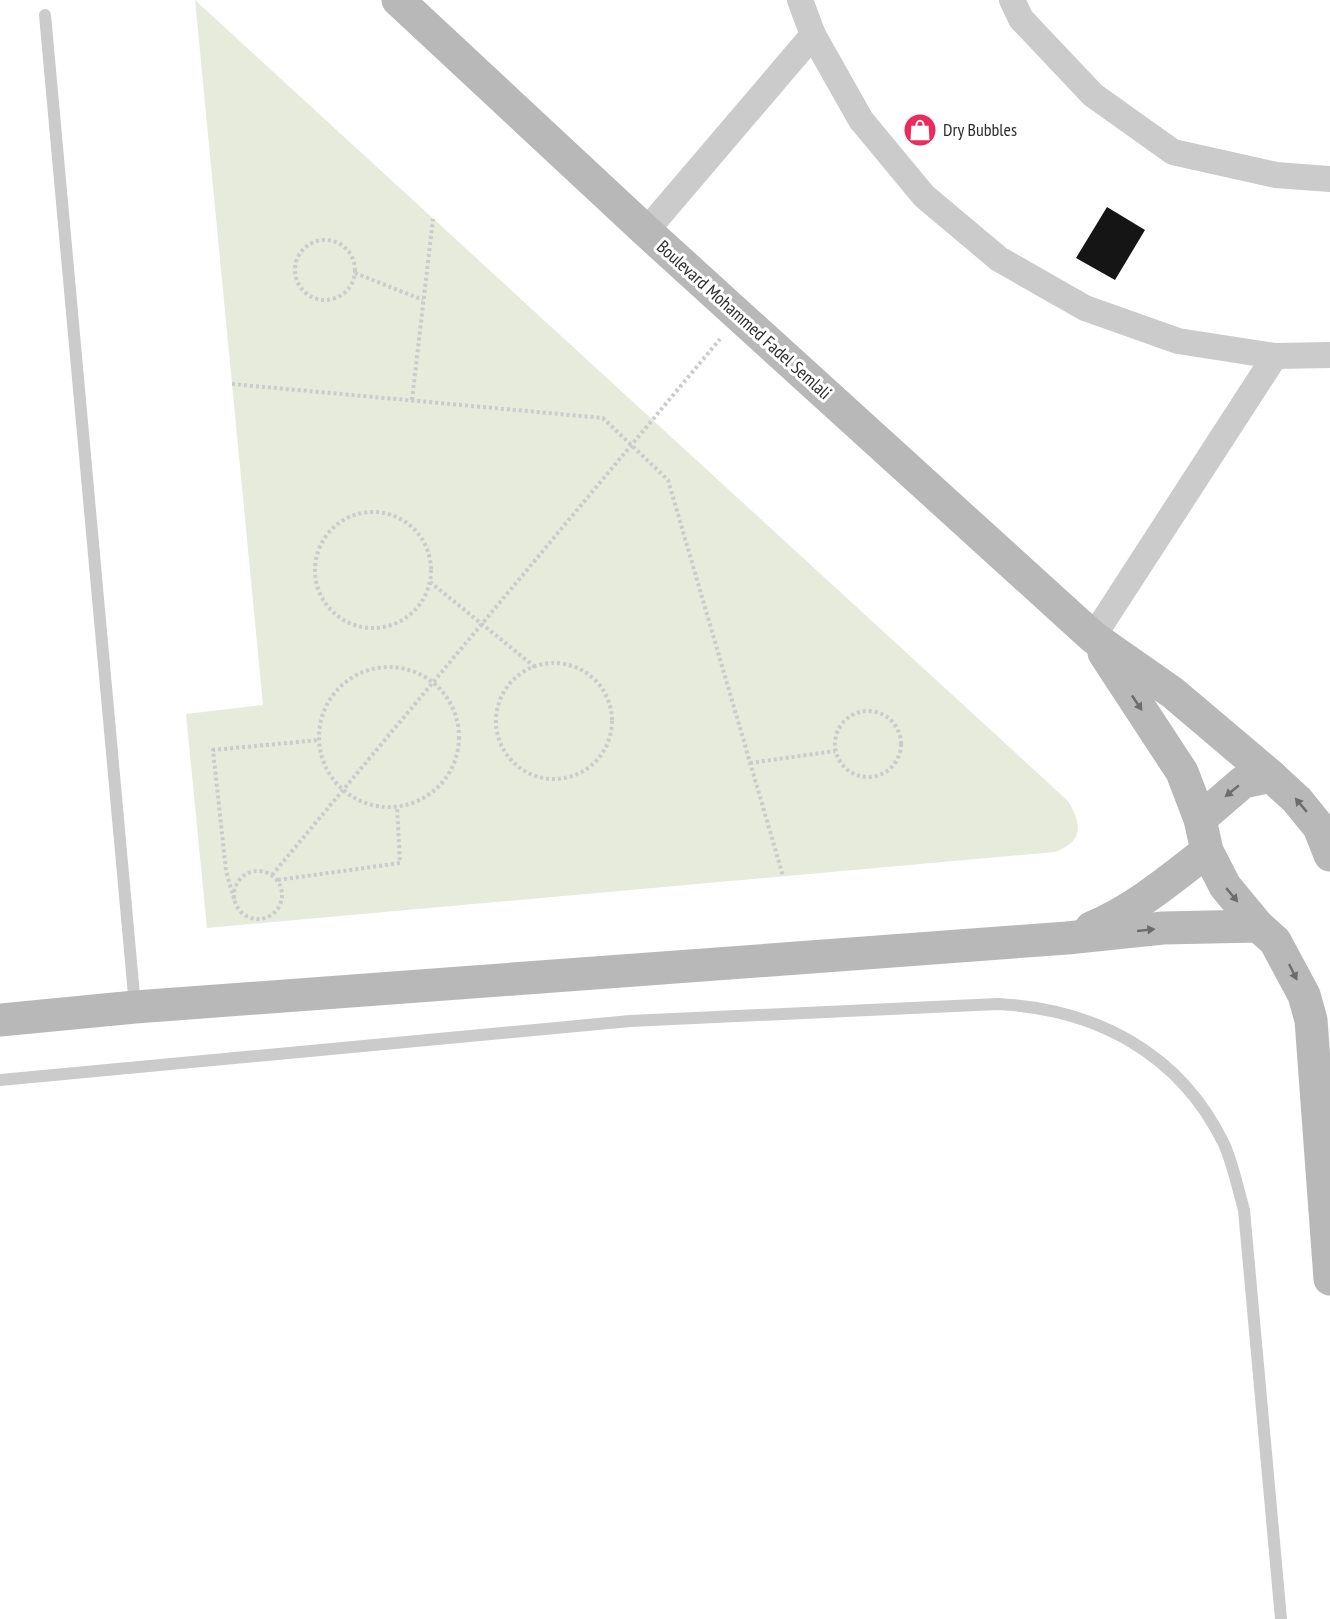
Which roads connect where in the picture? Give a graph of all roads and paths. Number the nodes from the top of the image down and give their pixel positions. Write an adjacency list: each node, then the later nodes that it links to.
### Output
1 (398, 0): 8 (street, Boulevard Mohammed Fadel Semlali)
2 (800, 0): 5 (street)
3 (1012, 0): 6 (street)
4 (45, 15): 37 (lane)
5 (813, 35): 8 (street); 13 (street)
6 (1330, 179)
7 (433, 219): 10 (path)
8 (646, 231): 11 (street, Boulevard Mohammed Fadel Semlali)
9 (355, 273): 9 (path); 10 (path)
10 (423, 300): 15 (path)
11 (739, 317): 16 (path); 19 (street, Boulevard Mohammed Fadel Semlali)
12 (1330, 354): 13 (street)
13 (1275, 356): 19 (street)
14 (232, 384): 15 (path)
15 (412, 400): 16 (path)
16 (632, 445): 18 (path); 24 (path)
17 (430, 582): 17 (path); 18 (path)
18 (482, 624): 20 (path); 21 (path)
19 (1093, 637): 25 (street, Boulevard Mohammed Fadel Semlali); 28 (street, Boulevard Mohammed Fadel Semlali, one-way to 28)
20 (535, 668): 20 (path)
21 (433, 682): 22 (path); 26 (path); 27 (path)
22 (319, 740): 26 (path); 34 (path)
23 (835, 751): 23 (path); 24 (path)
24 (750, 763): 32 (path)
25 (1272, 776): 28 (street, one-way to 28); 30 (street, Boulevard Mohammed Fadel Semlali, one-way to 25)
26 (343, 790): 27 (path); 31 (path)
27 (397, 806): 33 (path)
28 (1200, 819): 29 (street, Boulevard Mohammed Fadel Semlali)
29 (1207, 851): 35 (street, Boulevard Mohammed Fadel Semlali, one-way to 35); 36 (street)
30 (1330, 855)
31 (272, 875): 33 (path); 34 (path)
32 (783, 876)
33 (278, 880): 34 (path)
34 (234, 899)
35 (1258, 926): 36 (street, one-way to 35); 39 (street, Boulevard Mohammed Fadel Semlali, one-way to 39)
36 (1067, 938): 37 (street)
37 (135, 1007): 38 (street)
38 (0, 1020)
39 (1321, 1023): 41 (street, Boulevard Mohammed Fadel Semlali)
40 (0, 1080): 42 (lane)
41 (1330, 1279)
42 (1281, 1619)

